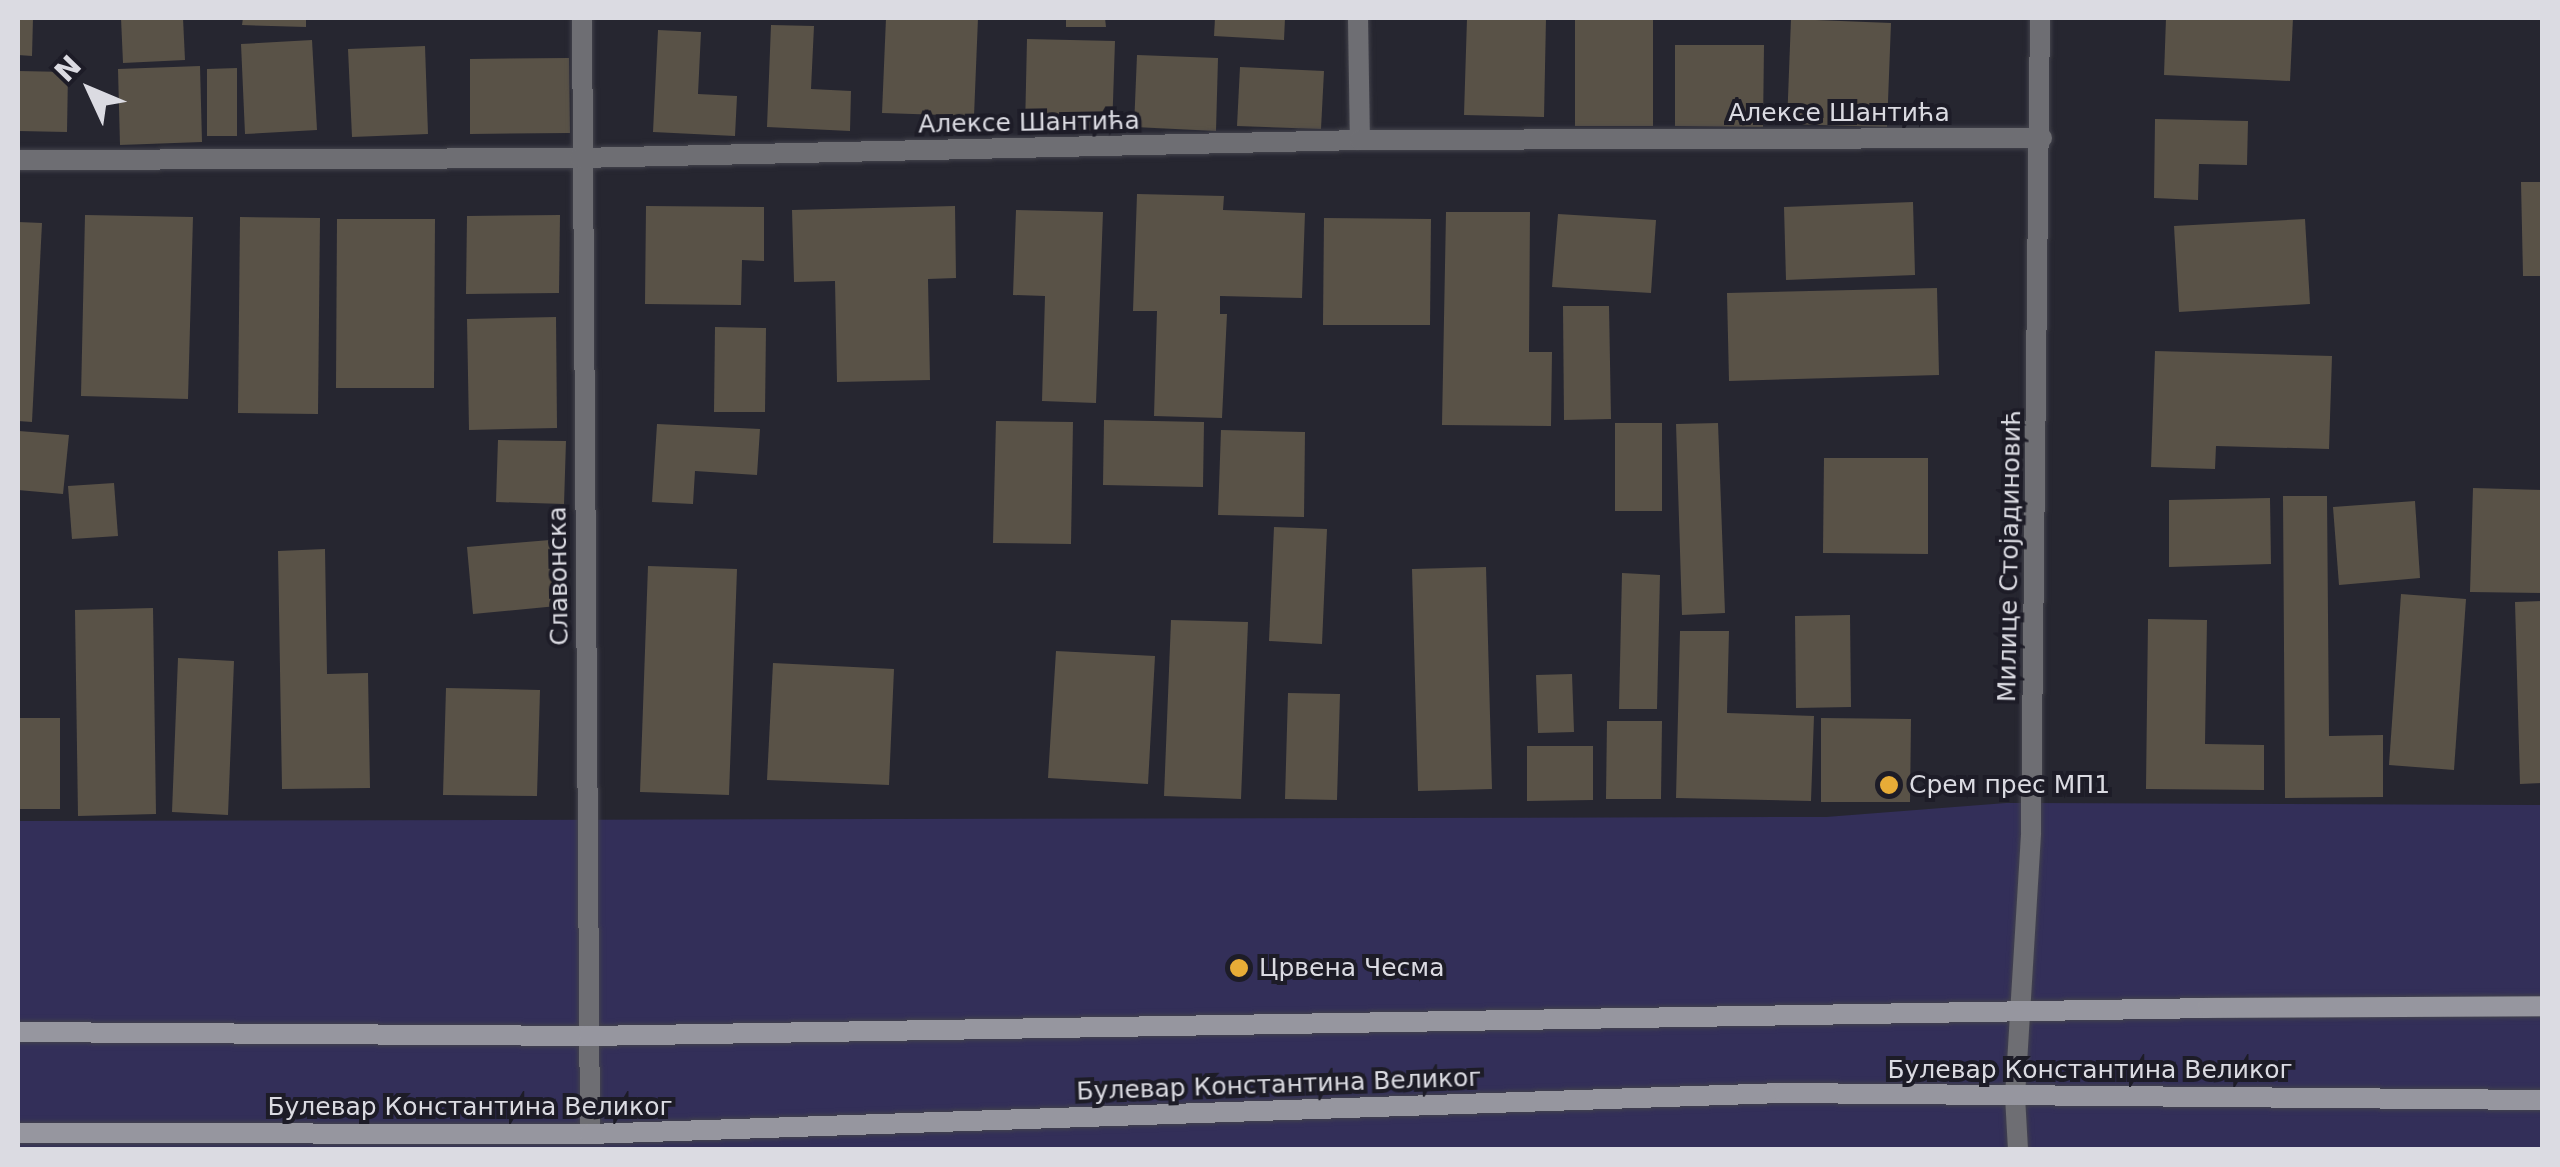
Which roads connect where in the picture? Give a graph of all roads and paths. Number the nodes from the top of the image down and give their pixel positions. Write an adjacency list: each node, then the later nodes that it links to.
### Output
1 (582, 18): 6 (street, Славонска)
2 (1358, 18): 5 (street)
3 (2040, 18): 4 (street, Милице Стојадиновић)
4 (2042, 138): 5 (street, Алексе Шантића); 9 (street, Милице Стојадиновић)
5 (1360, 140): 6 (street, Алексе Шантића)
6 (580, 158): 7 (street, Алексе Шантића); 11 (street, Славонска)
7 (18, 160)
8 (2542, 1006): 9 (main road)
9 (2018, 1010): 11 (main road); 12 (street, Милице Стојадиновић)
10 (18, 1032): 11 (main road)
11 (589, 1036): 15 (street, Славонска)
12 (2015, 1096): 13 (main road, Булевар Константина Великог); 15 (main road, Булевар Константина Великог); 16 (street, Милице Стојадиновић)
13 (2542, 1100)
14 (18, 1133): 15 (main road, Булевар Константина Великог)
15 (590, 1134)
16 (2018, 1150)

